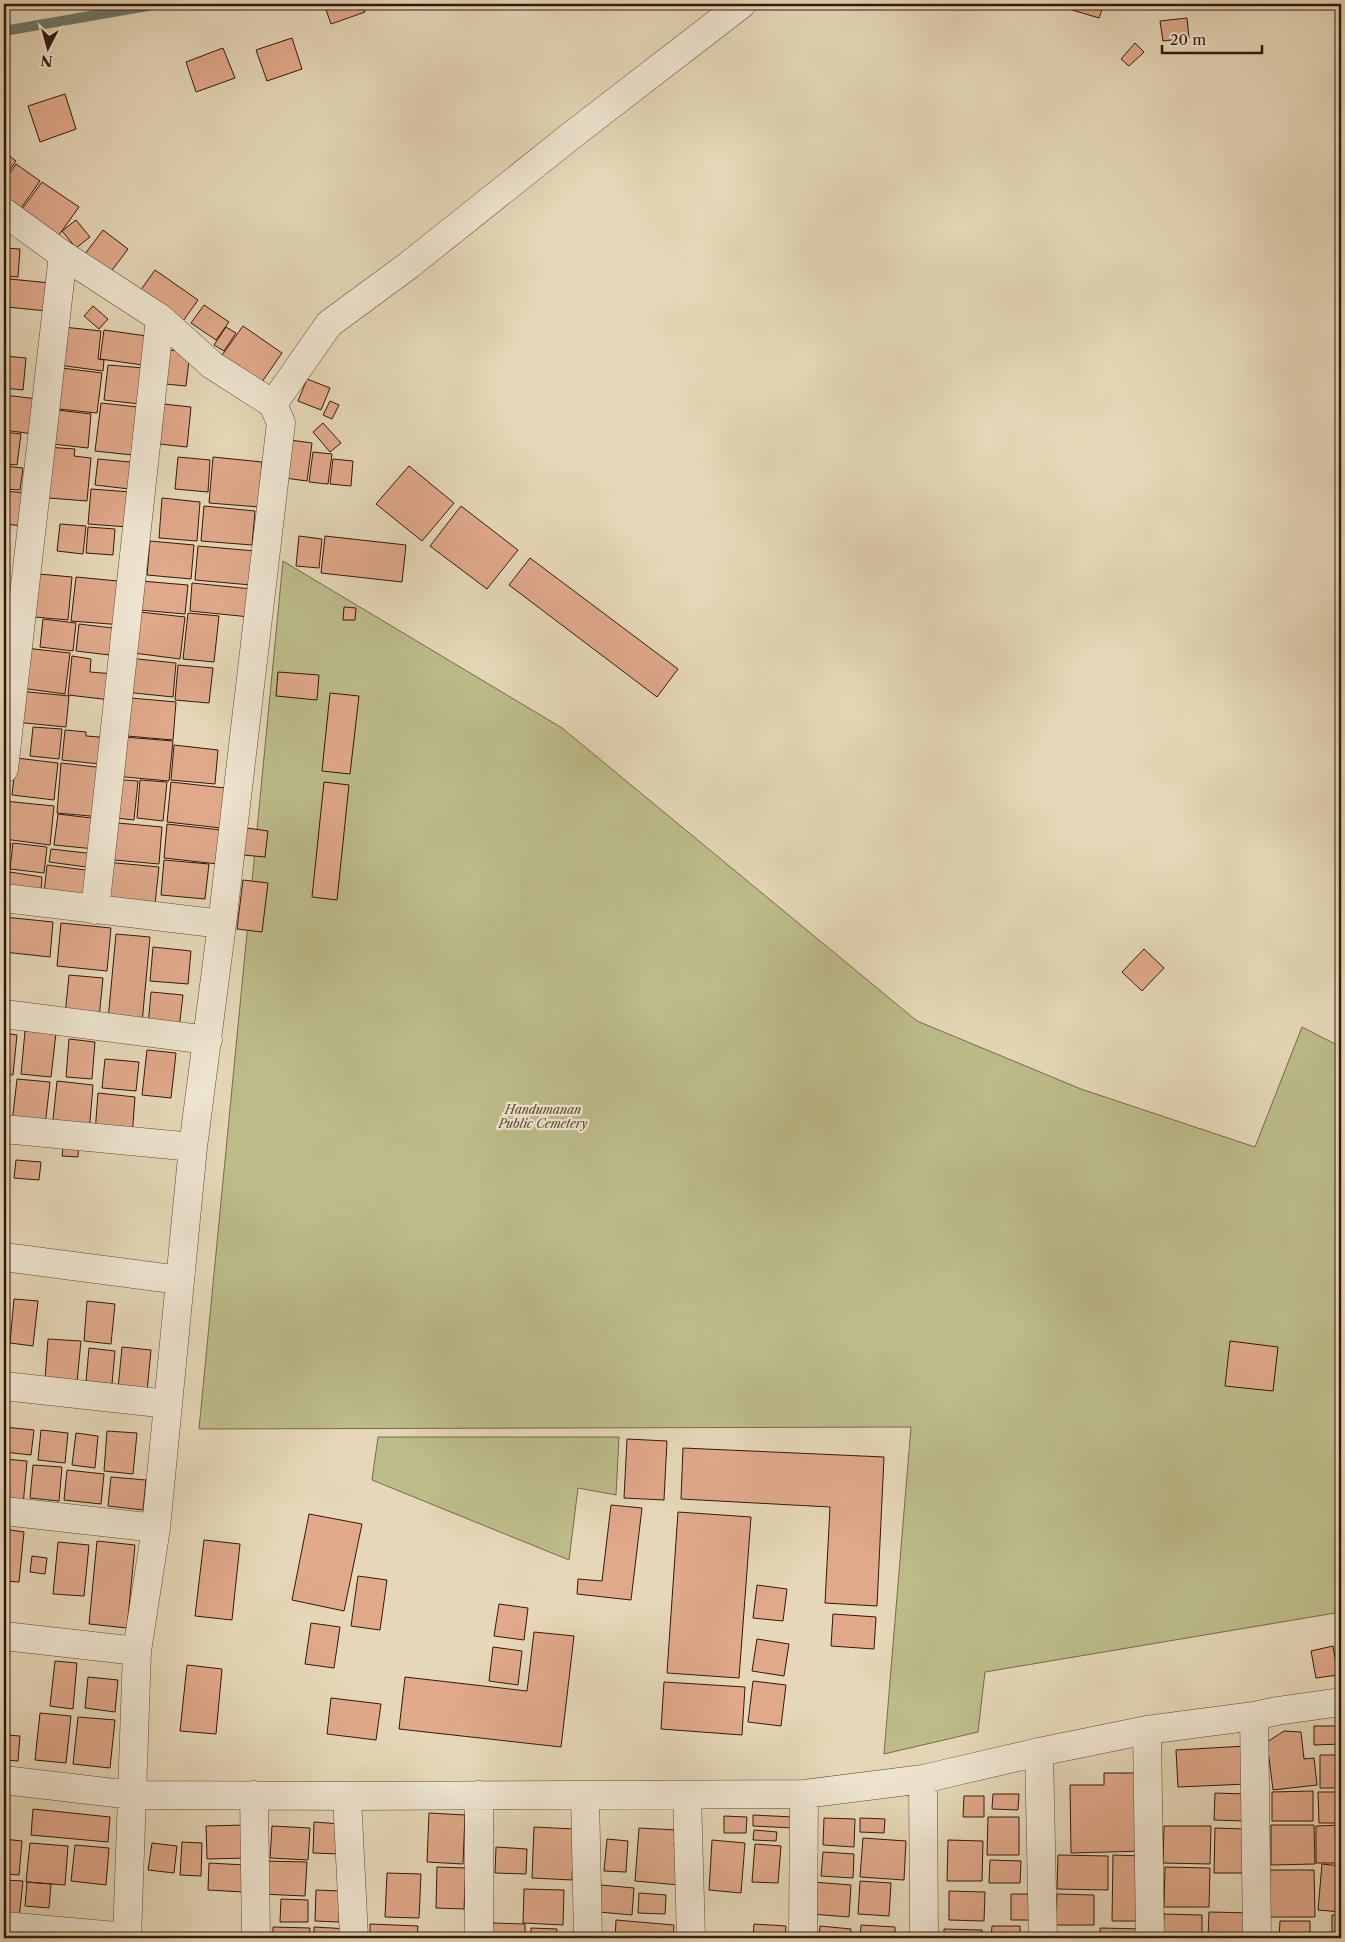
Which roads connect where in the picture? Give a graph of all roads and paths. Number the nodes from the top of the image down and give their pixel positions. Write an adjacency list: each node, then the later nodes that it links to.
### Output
1 (742, 4): 5 (street)
2 (4, 212): 3 (street)
3 (63, 255): 4 (street); 6 (street)
4 (160, 318): 5 (street); 8 (street)
5 (273, 404): 9 (street)
6 (4, 769)
7 (4, 898): 8 (street)
8 (95, 910): 9 (street)
9 (222, 924): 11 (street)
10 (4, 1014): 11 (street)
11 (208, 1040): 13 (street)
12 (4, 1129): 13 (street)
13 (193, 1147): 15 (street)
14 (4, 1256): 15 (street)
15 (180, 1280): 17 (street)
16 (4, 1386): 17 (street)
17 (168, 1404): 19 (street)
18 (4, 1511): 19 (street)
19 (156, 1528): 21 (street)
20 (4, 1636): 21 (street)
21 (137, 1651): 29 (street)
22 (1341, 1702): 23 (street)
23 (1254, 1716): 24 (street); 46 (street)
24 (1147, 1730): 25 (street); 45 (street)
25 (1039, 1752): 26 (street); 44 (street)
26 (923, 1779): 28 (street); 43 (street)
27 (4, 1780): 29 (street)
28 (804, 1794): 33 (street); 42 (street)
29 (132, 1795): 30 (street); 36 (street)
30 (254, 1795): 34 (street); 37 (street)
31 (479, 1795): 32 (street); 34 (street); 39 (street)
32 (585, 1795): 33 (street); 40 (street)
33 (688, 1795): 41 (street)
34 (346, 1796): 38 (street)
35 (4, 1926): 36 (street)
36 (127, 1938)
37 (256, 1938)
38 (354, 1938)
39 (478, 1938)
40 (588, 1938)
41 (690, 1938)
42 (803, 1938)
43 (924, 1938)
44 (1042, 1938)
45 (1150, 1938)
46 (1257, 1938)

